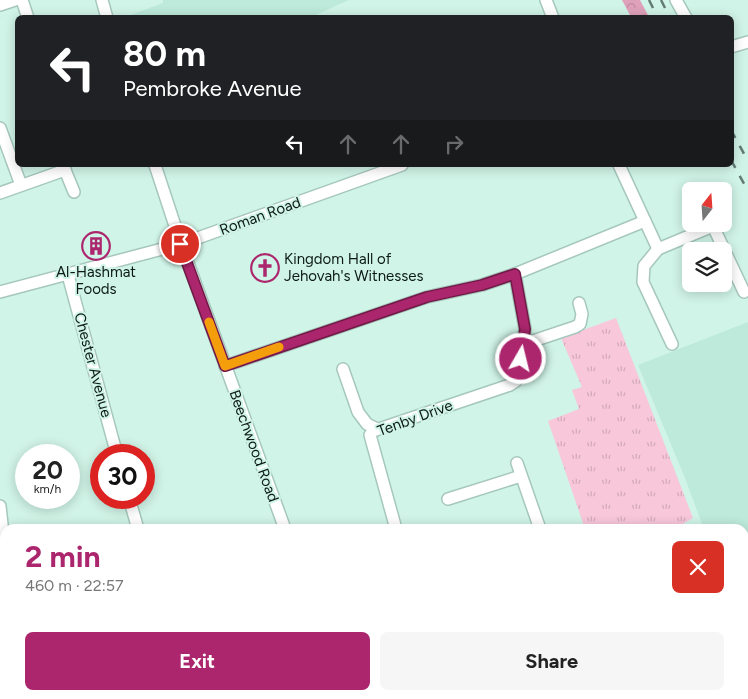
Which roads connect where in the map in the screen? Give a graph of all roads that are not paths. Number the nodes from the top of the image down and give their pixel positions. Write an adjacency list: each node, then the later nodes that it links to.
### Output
1 (15, 0): 6 (street)
2 (22, 0): 7 (street)
3 (102, 0): 8 (street)
4 (546, 0): 9 (street)
5 (676, 0): 10 (street)
6 (0, 6)
7 (27, 15)
8 (106, 15)
9 (553, 15)
10 (684, 15)
11 (748, 42): 12 (street)
12 (734, 46)
13 (0, 128): 14 (street)
14 (3, 145): 19 (street)
15 (156, 167): 25 (street, Beechwood Road)
16 (396, 167): 25 (street, Roman Road)
17 (620, 167): 22 (street)
18 (64, 168): 19 (street); 20 (street)
19 (21, 185): 21 (street)
20 (74, 192)
21 (0, 193)
22 (645, 221): 26 (street); 27 (street)
23 (696, 232): 26 (street)
24 (715, 232): 30 (street)
25 (180, 244): 28 (street, Roman Road); 34 (street, Beechwood Road)
26 (658, 249): 33 (street)
27 (515, 274): 32 (street, Tenby Drive); 34 (street)
28 (68, 275): 29 (street, Roman Road); 37 (street, Chester Avenue)
29 (0, 292)
30 (744, 292)
31 (579, 302): 32 (street)
32 (524, 344): 36 (street, Tenby Drive)
33 (672, 344)
34 (225, 366): 45 (street, Beechwood Road)
35 (343, 369): 36 (street)
36 (378, 429): 46 (street, Tenby Drive)
37 (114, 444)
38 (517, 463): 39 (street)
39 (521, 476): 40 (street); 47 (street)
40 (448, 499)
41 (0, 506): 43 (street)
42 (132, 509): 44 (street)
43 (2, 524)
44 (137, 524)
45 (283, 524)
46 (395, 524)
47 (538, 524)

